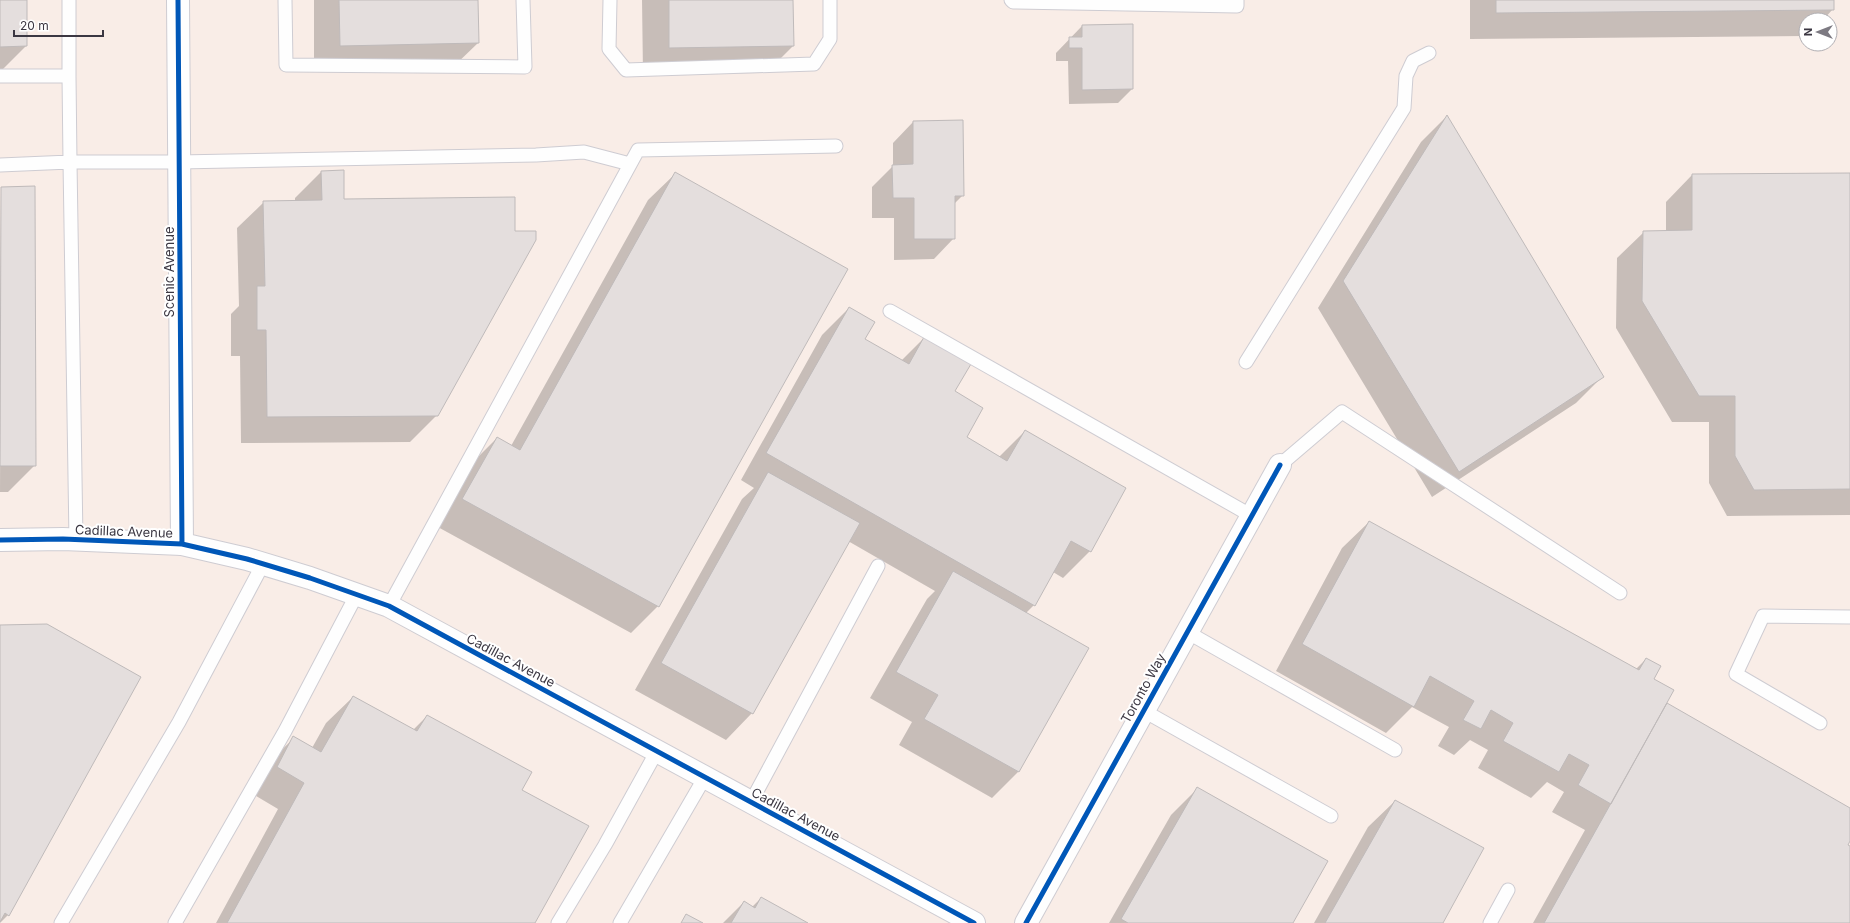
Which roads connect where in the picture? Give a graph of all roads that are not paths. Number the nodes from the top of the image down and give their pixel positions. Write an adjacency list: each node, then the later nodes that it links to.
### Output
1 (69, 0): 11 (lane)
2 (178, 0): 14 (street, Scenic Avenue)
3 (285, 0): 4 (lane)
4 (523, 0)
5 (610, 0): 6 (lane)
6 (830, 0)
7 (1011, 0): 8 (lane)
8 (1237, 0)
9 (1429, 53): 18 (lane)
10 (0, 76): 11 (lane)
11 (69, 76): 13 (lane)
12 (836, 146): 15 (lane)
13 (70, 162): 14 (lane); 16 (lane); 22 (lane)
14 (179, 162): 15 (lane); 23 (street, Scenic Avenue)
15 (630, 164): 28 (lane)
16 (0, 165)
17 (890, 311): 20 (lane)
18 (1246, 362)
19 (1280, 464): 20 (street, Toronto Way); 26 (lane)
20 (1252, 516): 30 (street, Toronto Way)
21 (0, 540): 22 (street, Cadillac Avenue)
22 (76, 540): 23 (street, Cadillac Avenue)
23 (182, 544): 24 (street, Cadillac Avenue)
24 (263, 564): 27 (street, Cadillac Avenue); 39 (lane)
25 (878, 566): 36 (lane)
26 (1620, 593)
27 (357, 594): 28 (street, Cadillac Avenue); 40 (lane)
28 (389, 606): 34 (street, Cadillac Avenue)
29 (1850, 617): 32 (lane)
30 (1187, 632): 31 (street, Toronto Way); 33 (lane)
31 (1144, 711): 37 (lane); 44 (street, Toronto Way)
32 (1820, 723)
33 (1395, 750)
34 (657, 751): 35 (street, Cadillac Avenue); 41 (lane)
35 (705, 777): 36 (street, Cadillac Avenue); 42 (lane)
36 (751, 802): 43 (street, Cadillac Avenue)
37 (1331, 816)
38 (1508, 890): 45 (lane)
39 (61, 923)
40 (176, 923)
41 (558, 923)
42 (620, 923)
43 (974, 923)
44 (1026, 923)
45 (1490, 923)

